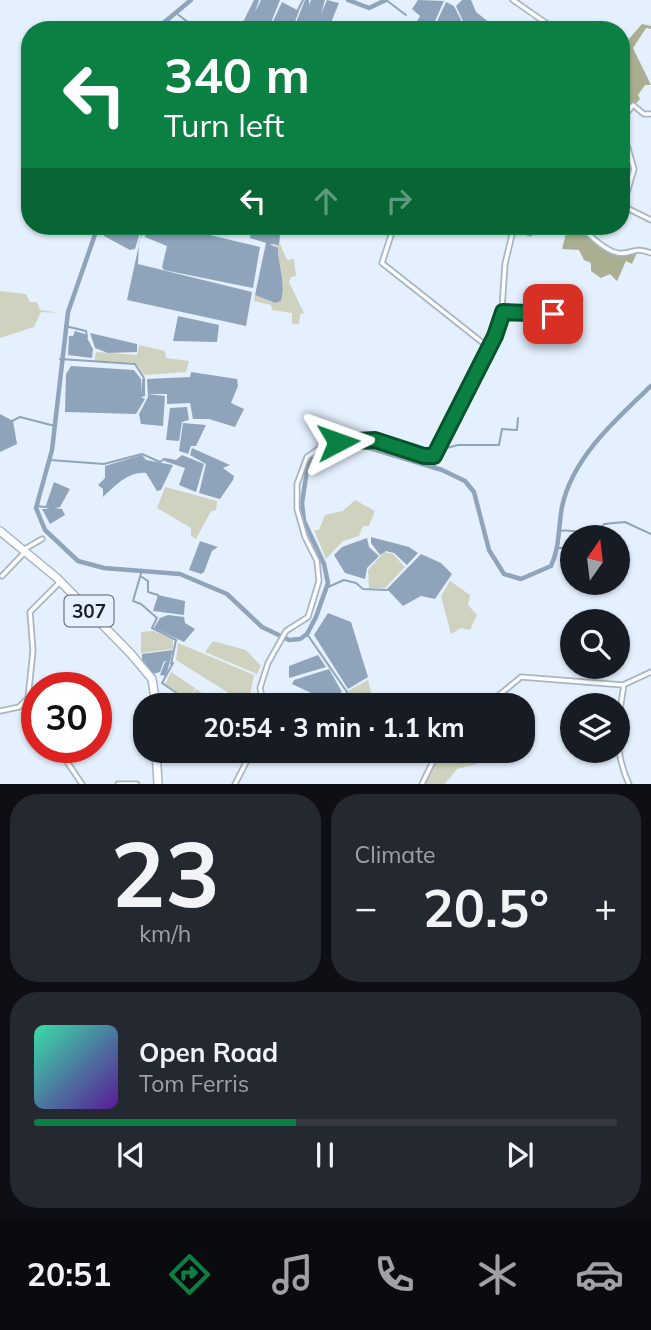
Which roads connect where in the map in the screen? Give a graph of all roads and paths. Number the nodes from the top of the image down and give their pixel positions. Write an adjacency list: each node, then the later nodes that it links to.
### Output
1 (513, 0): 2 (street)
2 (543, 21)
3 (630, 109): 4 (street)
4 (651, 114)
5 (630, 155): 6 (street)
6 (630, 188)
7 (630, 210): 8 (street)
8 (651, 220)
9 (391, 235): 15 (street)
10 (512, 235): 13 (street)
11 (593, 235): 12 (street)
12 (651, 253)
13 (503, 312): 14 (street); 15 (street)
14 (553, 314)
15 (488, 347): 25 (street)
16 (0, 531): 18 (main road, 307)
17 (42, 539): 18 (street)
18 (24, 551): 19 (street); 20 (main road, 307)
19 (2, 576)
20 (60, 582): 21 (street); 24 (main road, 307)
21 (31, 672)
22 (651, 672): 23 (street)
23 (624, 685): 26 (street); 39 (street)
24 (154, 693)
25 (262, 693)
26 (502, 693)
27 (21, 705): 28 (street)
28 (0, 710)
29 (68, 763): 33 (street)
30 (157, 763): 36 (main road)
31 (245, 763): 37 (street)
32 (432, 763): 38 (street)
33 (82, 784)
34 (118, 784): 35 (street)
35 (137, 784)
36 (158, 784)
37 (234, 784)
38 (422, 784)
39 (629, 784)

